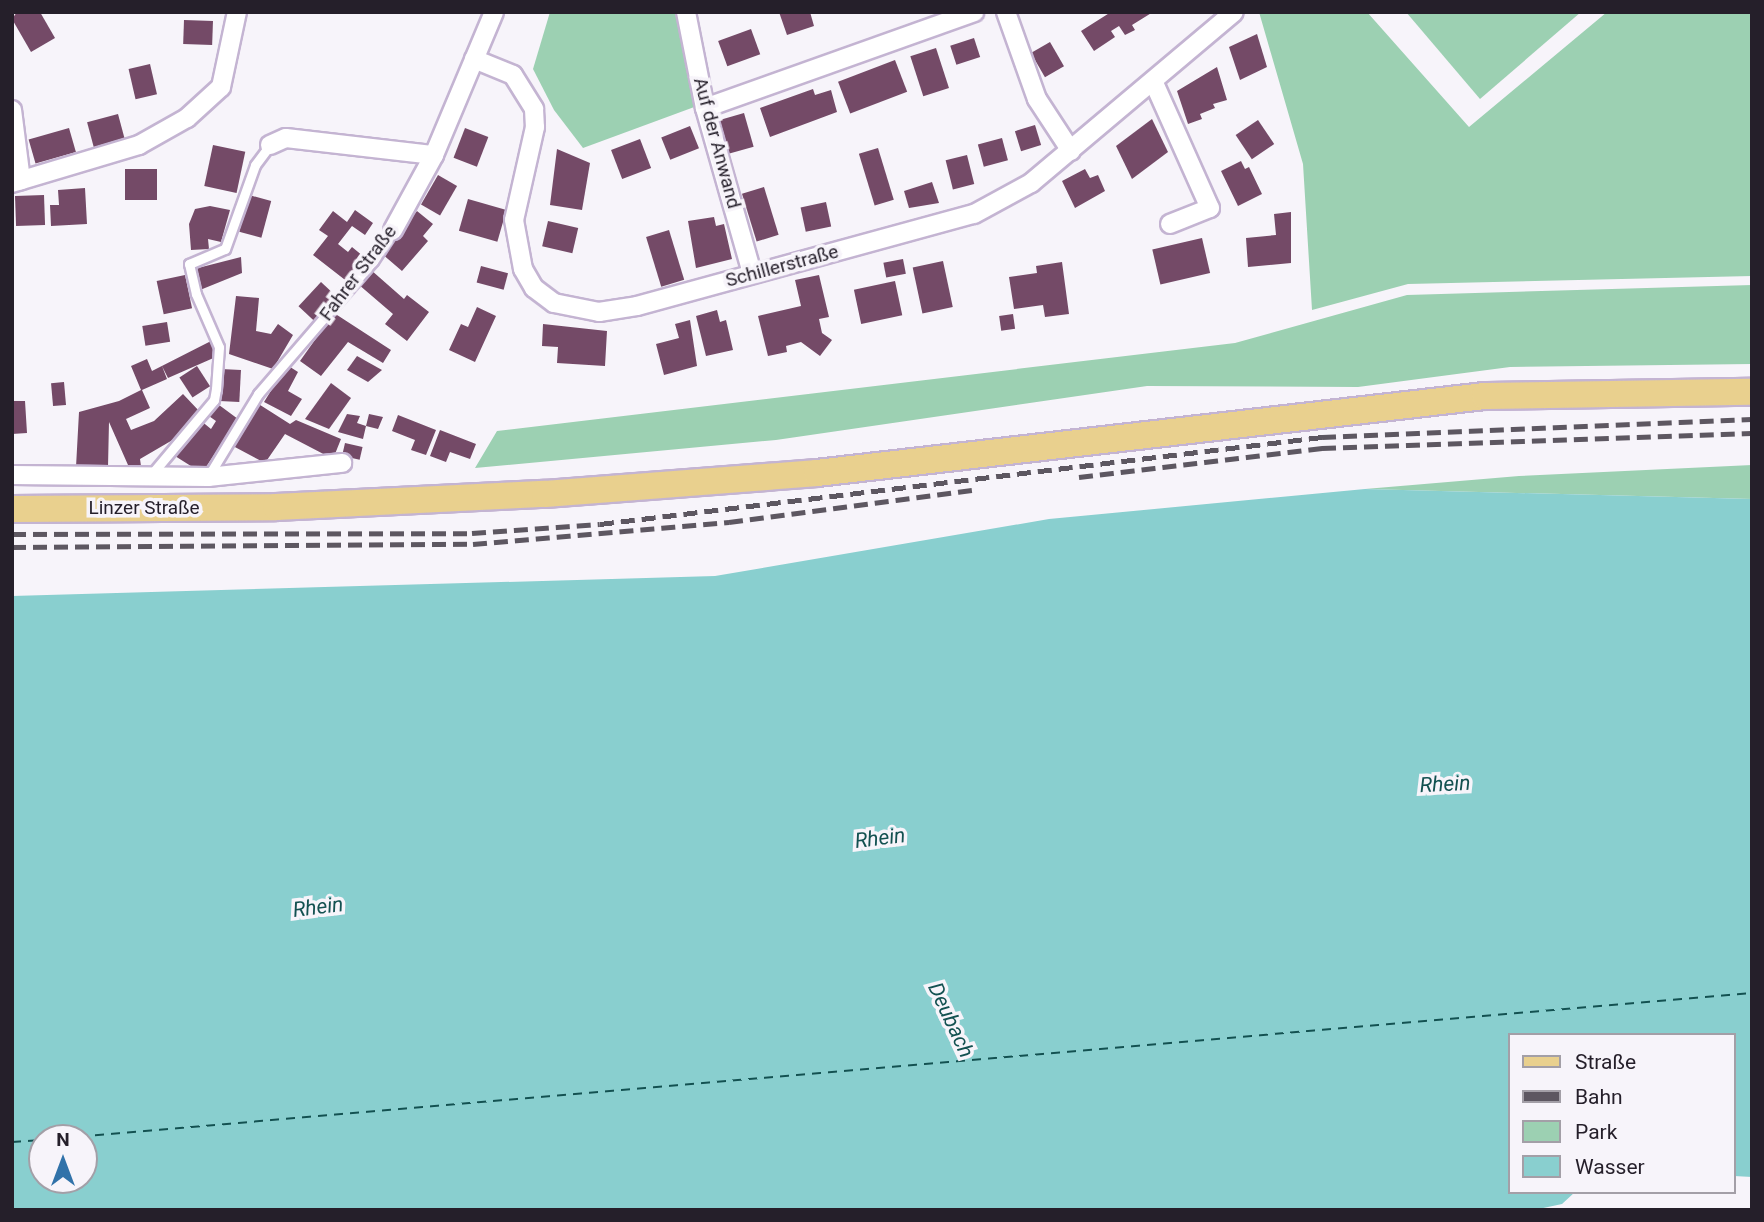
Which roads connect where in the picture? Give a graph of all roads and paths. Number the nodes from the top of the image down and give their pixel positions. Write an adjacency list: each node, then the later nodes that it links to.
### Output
1 (237, 12): 14 (street)
2 (494, 12): 7 (street, Fahrer Straße)
3 (686, 12): 9 (street, Auf der Anwand)
4 (974, 12): 9 (street)
5 (1006, 12): 12 (street)
6 (1234, 12): 8 (street, Schillerstraße)
7 (474, 59): 13 (street, Fahrer Straße); 17 (street, Schillerstraße)
8 (1154, 83): 12 (street, Schillerstraße); 15 (street)
9 (705, 108): 17 (street, Auf der Anwand)
10 (12, 110): 14 (street)
11 (270, 145): 13 (street); 21 (lane)
12 (1072, 151): 17 (street, Schillerstraße)
13 (435, 155): 16 (street, Fahrer Straße)
14 (17, 182)
15 (1170, 224)
16 (393, 230): 22 (lane, Fahrer Straße)
17 (752, 273)
18 (1752, 392): 23 (main road, Linzer Straße)
19 (342, 463): 22 (street, Linzer Straße)
20 (12, 475): 21 (street, Linzer Straße)
21 (149, 477): 22 (street, Linzer Straße)
22 (208, 477)
23 (12, 509)

